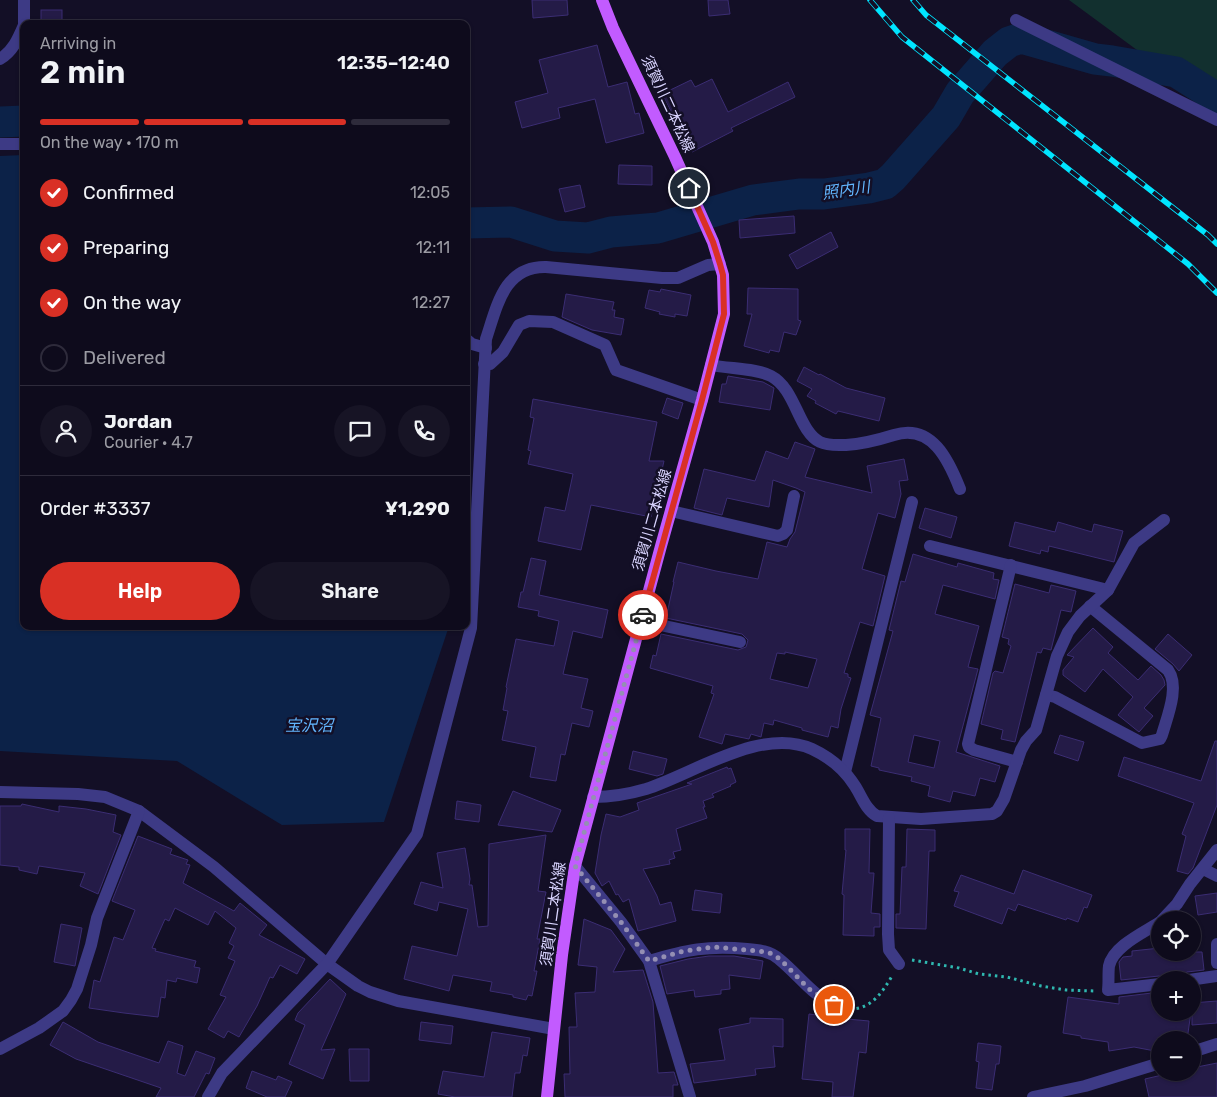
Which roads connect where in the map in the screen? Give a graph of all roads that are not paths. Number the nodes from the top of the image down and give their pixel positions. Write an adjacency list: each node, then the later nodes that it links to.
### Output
1 (24, 0): 3 (street)
2 (602, 0): 10 (main road, 須賀川二本松線)
3 (24, 20)
4 (1016, 20): 7 (street)
5 (20, 33): 6 (street)
6 (0, 59)
7 (1217, 120)
8 (0, 144): 9 (street)
9 (20, 144)
10 (720, 264): 12 (street); 14 (main road, 須賀川二本松線)
11 (470, 342): 12 (street)
12 (486, 348): 13 (street)
13 (484, 364): 15 (street); 43 (street)
14 (711, 365): 15 (main road, 須賀川二本松線); 16 (street)
15 (702, 400): 19 (main road, 須賀川二本松線)
16 (960, 488)
17 (794, 496): 19 (street)
18 (912, 502): 29 (street)
19 (671, 511): 25 (main road, 須賀川二本松線)
20 (1164, 520): 23 (street)
21 (930, 546): 22 (street)
22 (1011, 565): 23 (street); 28 (street)
23 (1108, 590): 24 (street)
24 (1090, 606): 27 (street); 27 (street)
25 (641, 621): 26 (street); 31 (main road, 須賀川二本松線)
26 (740, 642)
27 (1046, 695): 28 (street)
28 (1017, 762): 33 (street)
29 (845, 772): 31 (street); 33 (street)
30 (0, 792): 32 (street)
31 (593, 797): 35 (main road, 須賀川二本松線)
32 (139, 811): 43 (street); 51 (street)
33 (889, 818): 44 (street)
34 (1217, 850): 36 (street)
35 (575, 866): 41 (street); 49 (main road, 須賀川二本松線)
36 (1203, 869): 37 (street); 38 (street)
37 (1217, 876)
38 (1170, 911)
39 (1151, 926): 47 (street)
40 (1217, 944): 42 (street)
41 (649, 961): 48 (street); 56 (street)
42 (1217, 963)
43 (328, 964): 49 (street); 54 (street)
44 (899, 964)
45 (1217, 976): 46 (street)
46 (1201, 978)
47 (1151, 985)
48 (838, 1007)
49 (554, 1029): 55 (main road, 須賀川二本松線)
50 (1217, 1044): 52 (street)
51 (0, 1049)
52 (1201, 1049)
53 (1151, 1066): 57 (street)
54 (208, 1097)
55 (547, 1097)
56 (690, 1097)
57 (1034, 1097)

